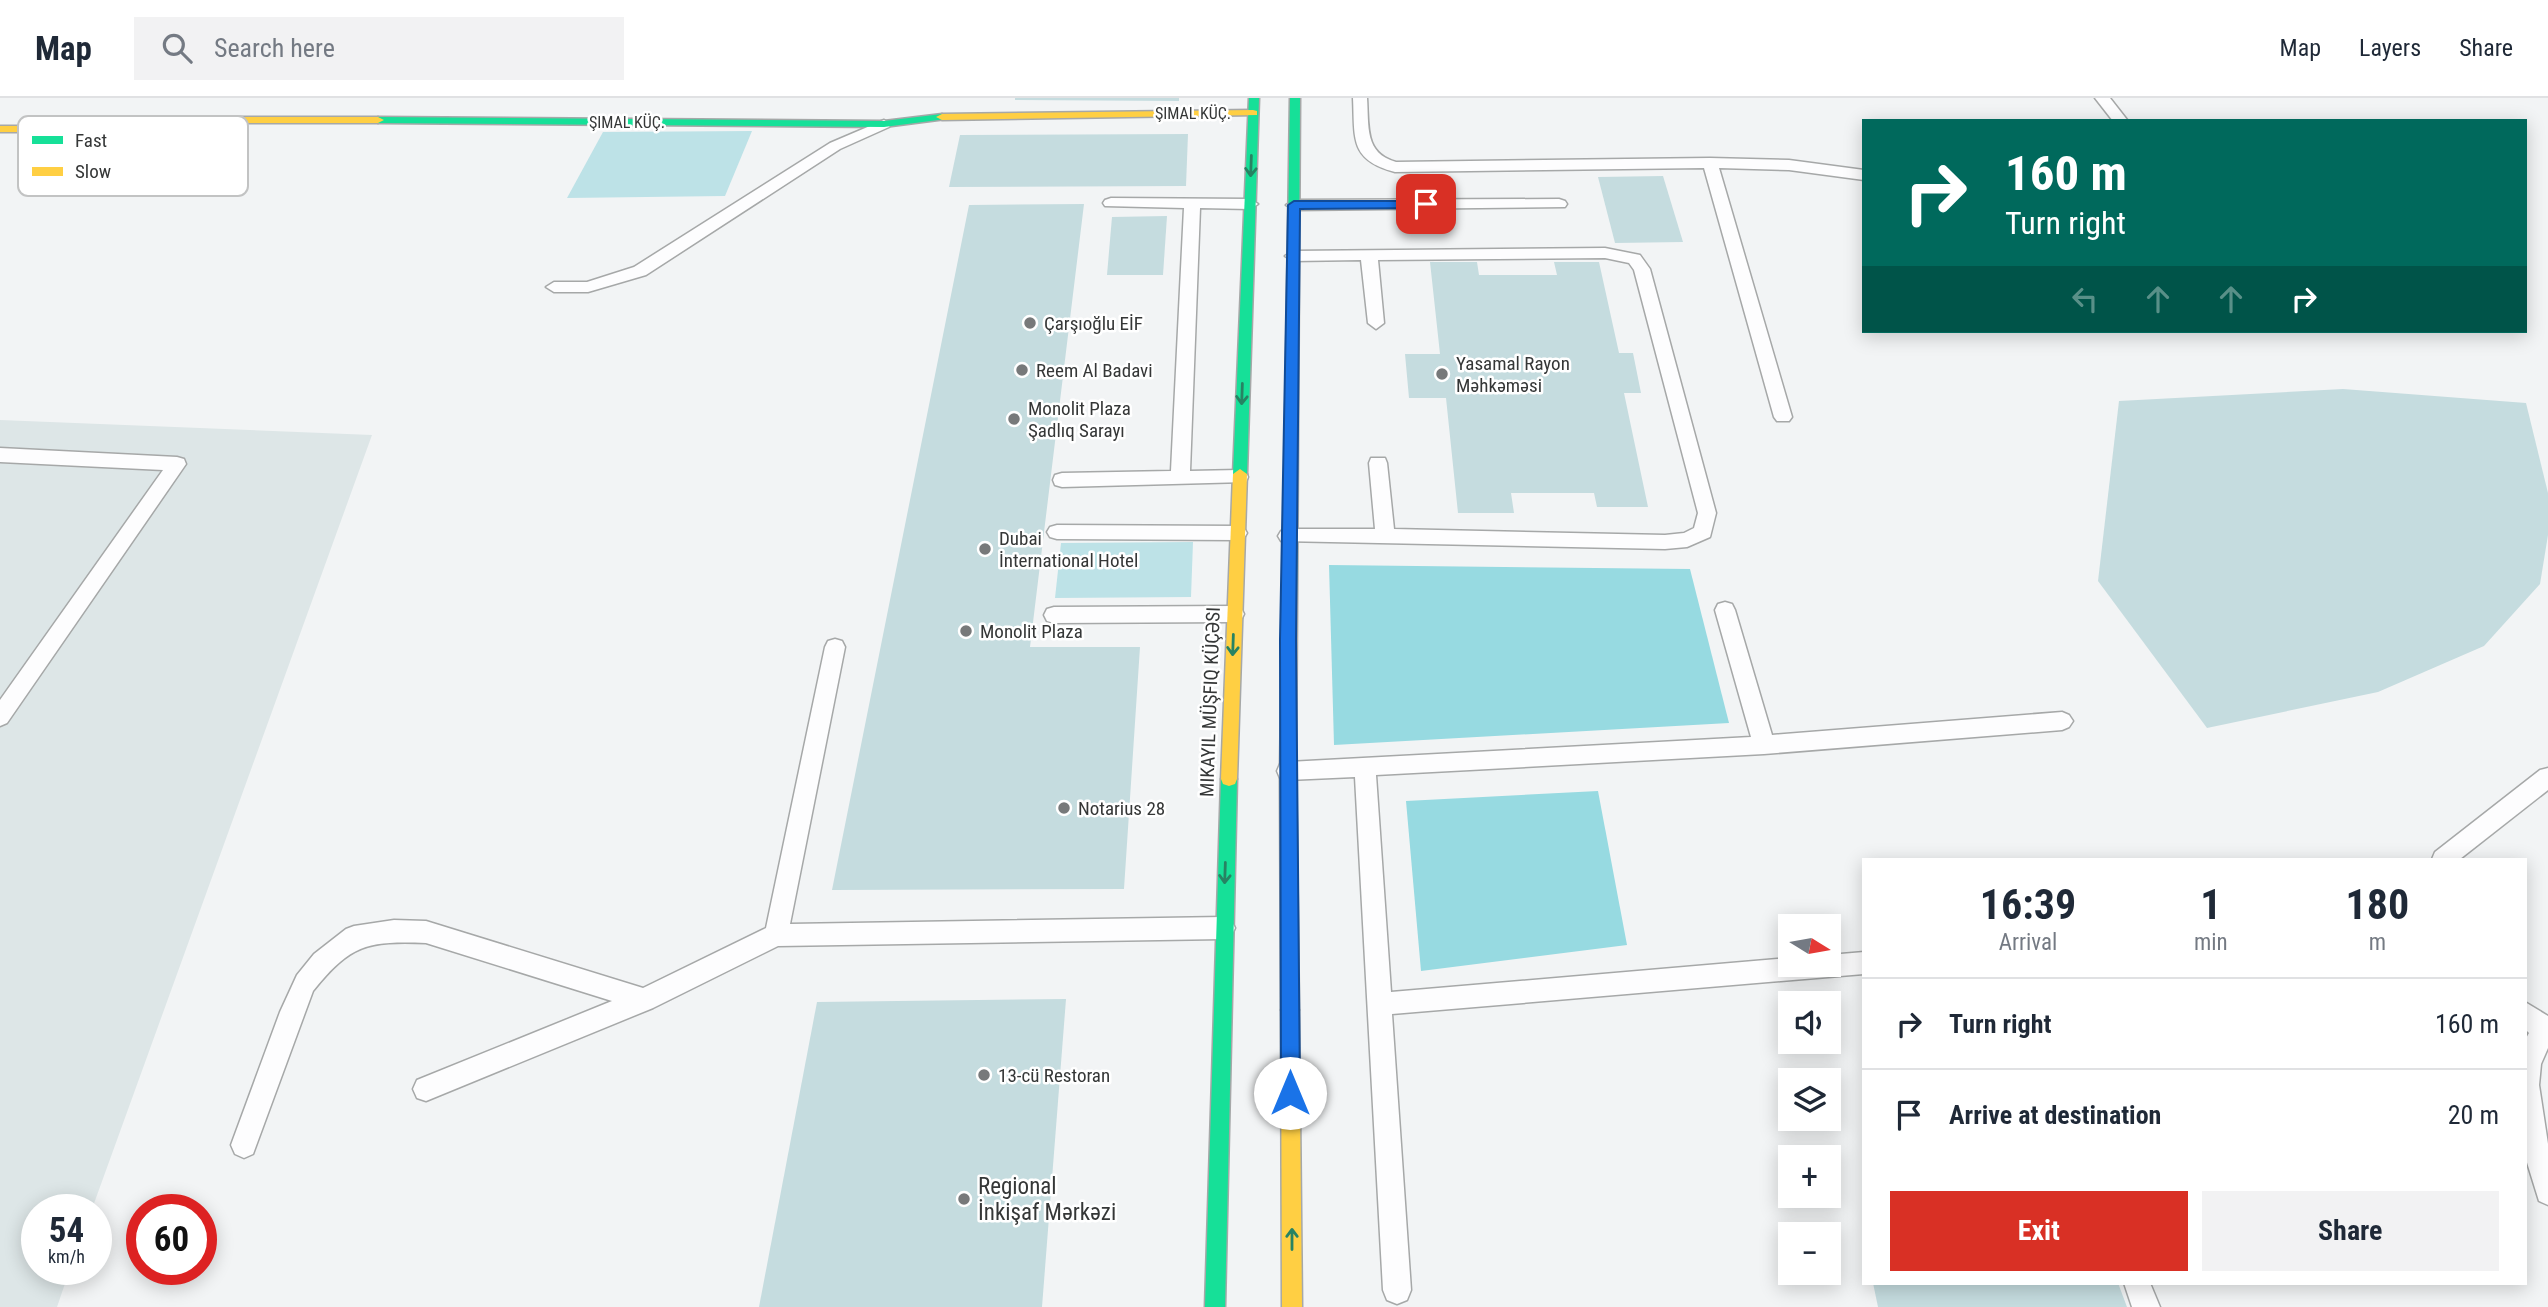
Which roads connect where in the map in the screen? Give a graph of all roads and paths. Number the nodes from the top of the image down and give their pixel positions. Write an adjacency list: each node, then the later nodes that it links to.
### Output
1 (1295, 98): 16 (main road)
2 (1360, 98): 10 (lane)
3 (2102, 98): 6 (lane)
4 (1253, 106): 7 (main road, ŞIMAL KÜÇ.); 14 (main road, one-way to 14)
5 (248, 119): 7 (main road, ŞIMAL KÜÇ.)
6 (2119, 119)
7 (884, 124): 19 (lane)
8 (0, 129): 9 (main road, ŞIMAL KÜÇ.)
9 (18, 129)
10 (1710, 163): 11 (lane); 21 (lane)
11 (1862, 175)
12 (1111, 203): 13 (lane)
13 (1192, 204): 14 (lane); 25 (lane)
14 (1250, 204): 24 (main road, one-way to 24)
15 (1559, 204): 16 (lane)
16 (1294, 205): 18 (main road)
17 (1369, 255): 18 (lane); 20 (lane); 30 (lane)
18 (1293, 256): 29 (main road)
19 (554, 288)
20 (1376, 323)
21 (1783, 417)
22 (0, 455): 35 (lane)
23 (1378, 463): 30 (lane)
24 (1240, 477): 25 (lane); 28 (main road)
25 (1180, 478): 26 (lane)
26 (1062, 480)
27 (1057, 532): 28 (lane)
28 (1237, 533): 32 (main road)
29 (1289, 536): 30 (lane); 39 (main road)
30 (1385, 536)
31 (1725, 610): 37 (lane)
32 (1234, 614): 33 (lane); 42 (main road, one-way to 42)
33 (1054, 615)
34 (835, 647): 43 (lane)
35 (0, 716)
36 (2062, 721): 37 (lane)
37 (1764, 745): 38 (lane)
38 (1366, 767): 39 (lane); 46 (lane)
39 (1288, 771): 55 (main road, one-way to 39)
40 (2548, 777): 41 (lane)
41 (2444, 858)
42 (1223, 928): 43 (lane); 54 (main road)
43 (776, 935): 45 (lane)
44 (1862, 963): 46 (lane)
45 (644, 1000): 49 (lane); 50 (lane)
46 (1379, 1004): 53 (lane)
47 (2527, 1015): 48 (lane)
48 (2546, 1029): 51 (lane)
49 (426, 1088)
50 (243, 1145)
51 (2548, 1192)
52 (2138, 1285): 56 (lane)
53 (1396, 1290)
54 (1215, 1307)
55 (1292, 1307)
56 (2146, 1307)

